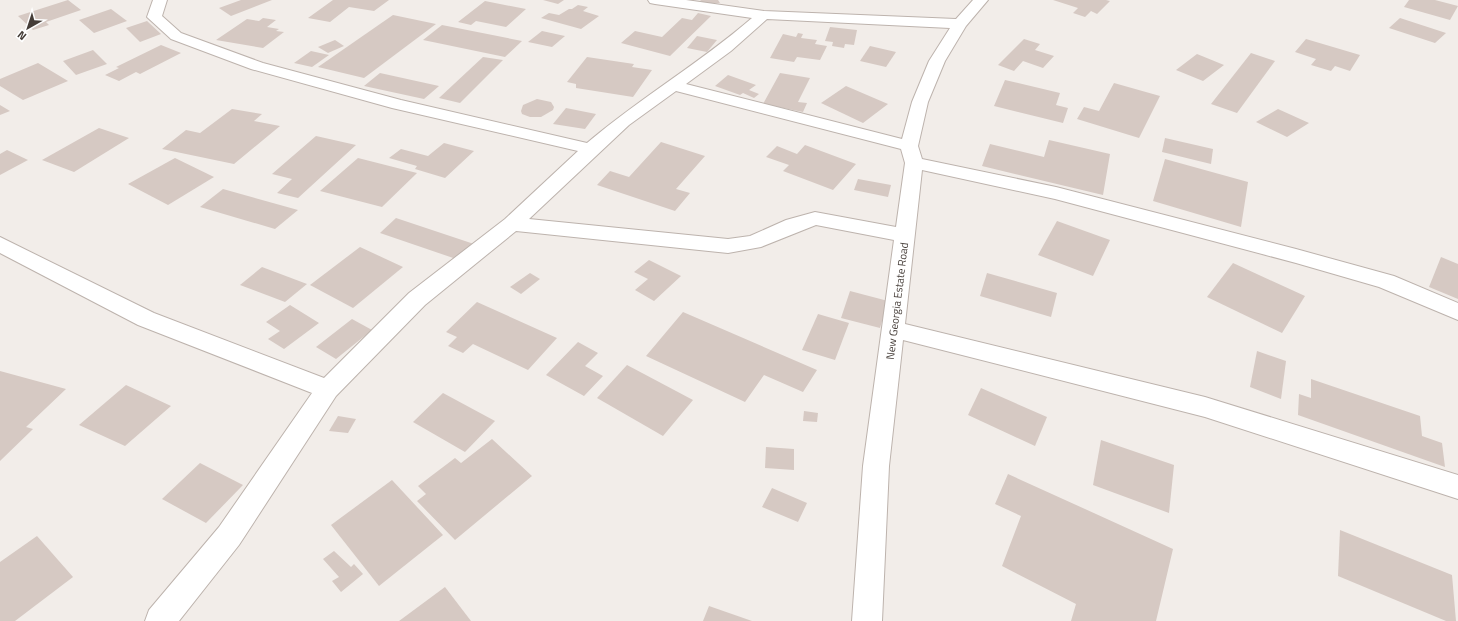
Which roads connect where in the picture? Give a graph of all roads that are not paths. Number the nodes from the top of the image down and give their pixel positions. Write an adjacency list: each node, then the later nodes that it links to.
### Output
1 (160, 0): 7 (street)
2 (655, 0): 4 (street)
3 (981, 0): 5 (street, New Georgia Estate Road)
4 (752, 9): 5 (street); 6 (street)
5 (960, 24): 8 (street, New Georgia Estate Road)
6 (674, 86): 7 (street); 8 (street)
7 (591, 149): 9 (street)
8 (911, 155): 10 (street, New Georgia Estate Road); 12 (street)
9 (512, 224): 10 (street); 14 (street)
10 (905, 235): 13 (street, New Georgia Estate Road)
11 (0, 244): 14 (street)
12 (1458, 312)
13 (893, 329): 15 (street); 17 (street, New Georgia Estate Road)
14 (328, 389): 16 (street)
15 (1458, 487)
16 (160, 621)
17 (867, 621)

